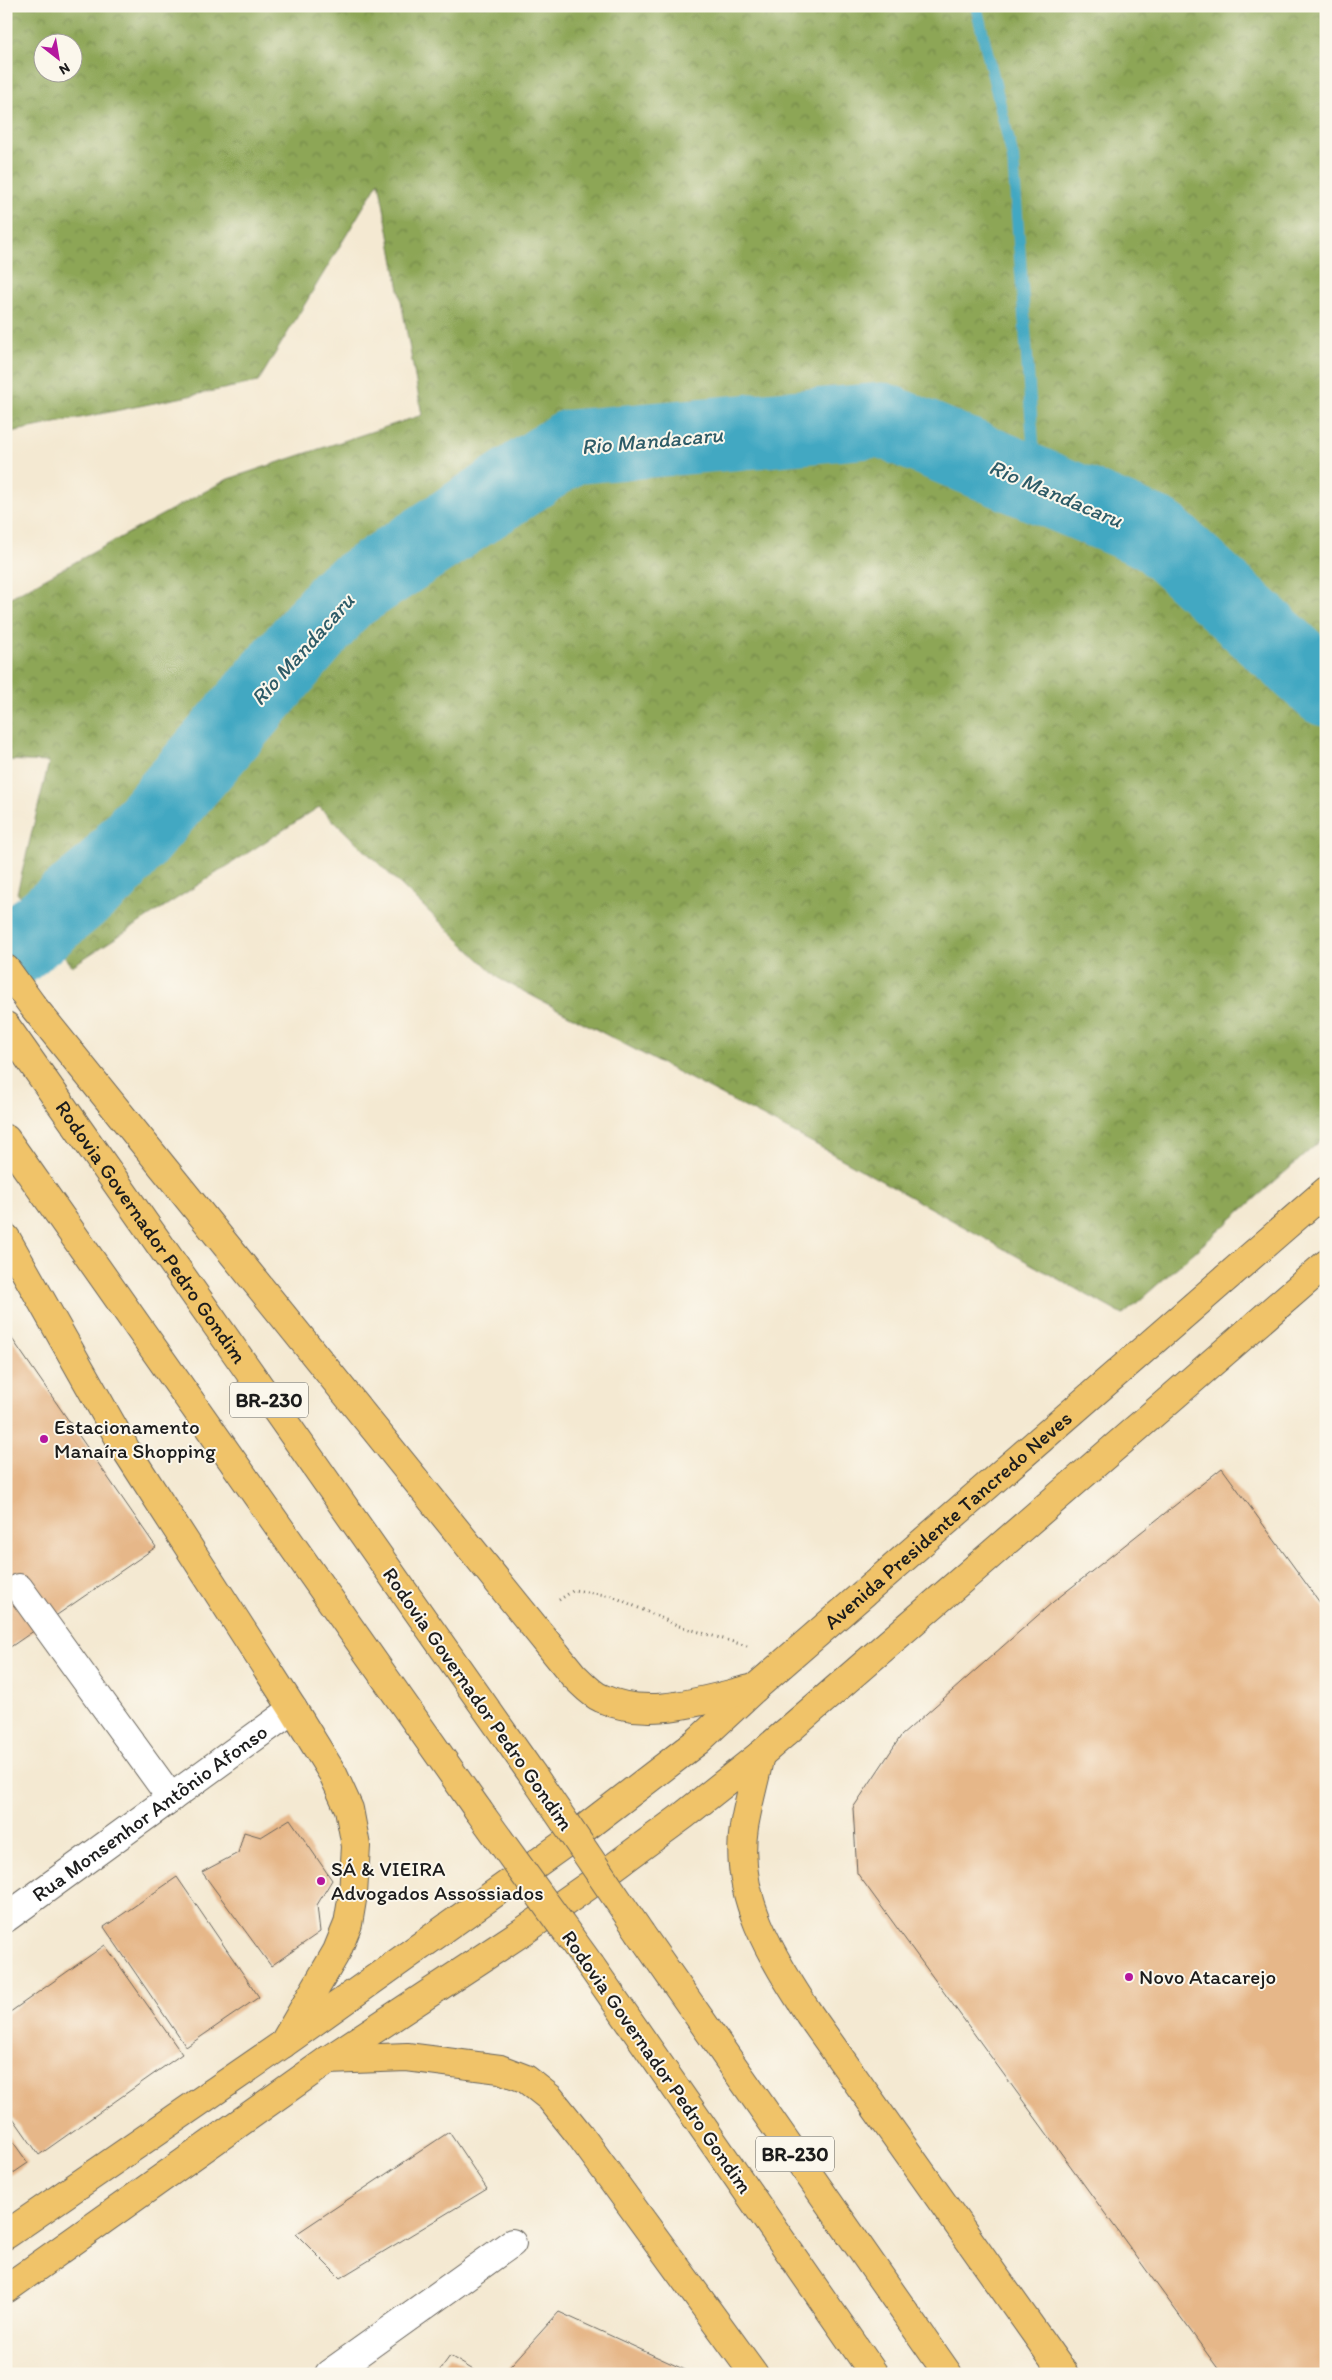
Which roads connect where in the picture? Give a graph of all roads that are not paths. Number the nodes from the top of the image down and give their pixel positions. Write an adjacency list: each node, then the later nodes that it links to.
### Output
1 (6, 969): 8 (main road)
2 (6, 1026): 21 (main road, Rodovia Governador Pedro Gondim / BR-230, bridge)
3 (6, 1139): 20 (main road, Rodovia Governador Pedro Gondim / BR-230, bridge)
4 (1326, 1191): 8 (main road, Avenida Presidente Tancredo Neves)
5 (6, 1238): 9 (main road)
6 (1326, 1264): 10 (main road)
7 (20, 1588): 11 (street)
8 (755, 1688): 13 (main road, Avenida Presidente Tancredo Neves)
9 (293, 1709): 11 (street, Rua Monsenhor Antônio Afonso); 13 (main road)
10 (760, 1756): 14 (main road); 22 (main road)
11 (172, 1798): 12 (street, Rua Monsenhor Antônio Afonso)
12 (6, 1918)
13 (283, 2044): 15 (main road, Avenida Presidente Tancredo Neves)
14 (328, 2060): 17 (main road); 19 (main road)
15 (6, 2235)
16 (512, 2243): 18 (street)
17 (6, 2289)
18 (329, 2374)
19 (754, 2374)
20 (874, 2374)
21 (948, 2374)
22 (1064, 2374)

